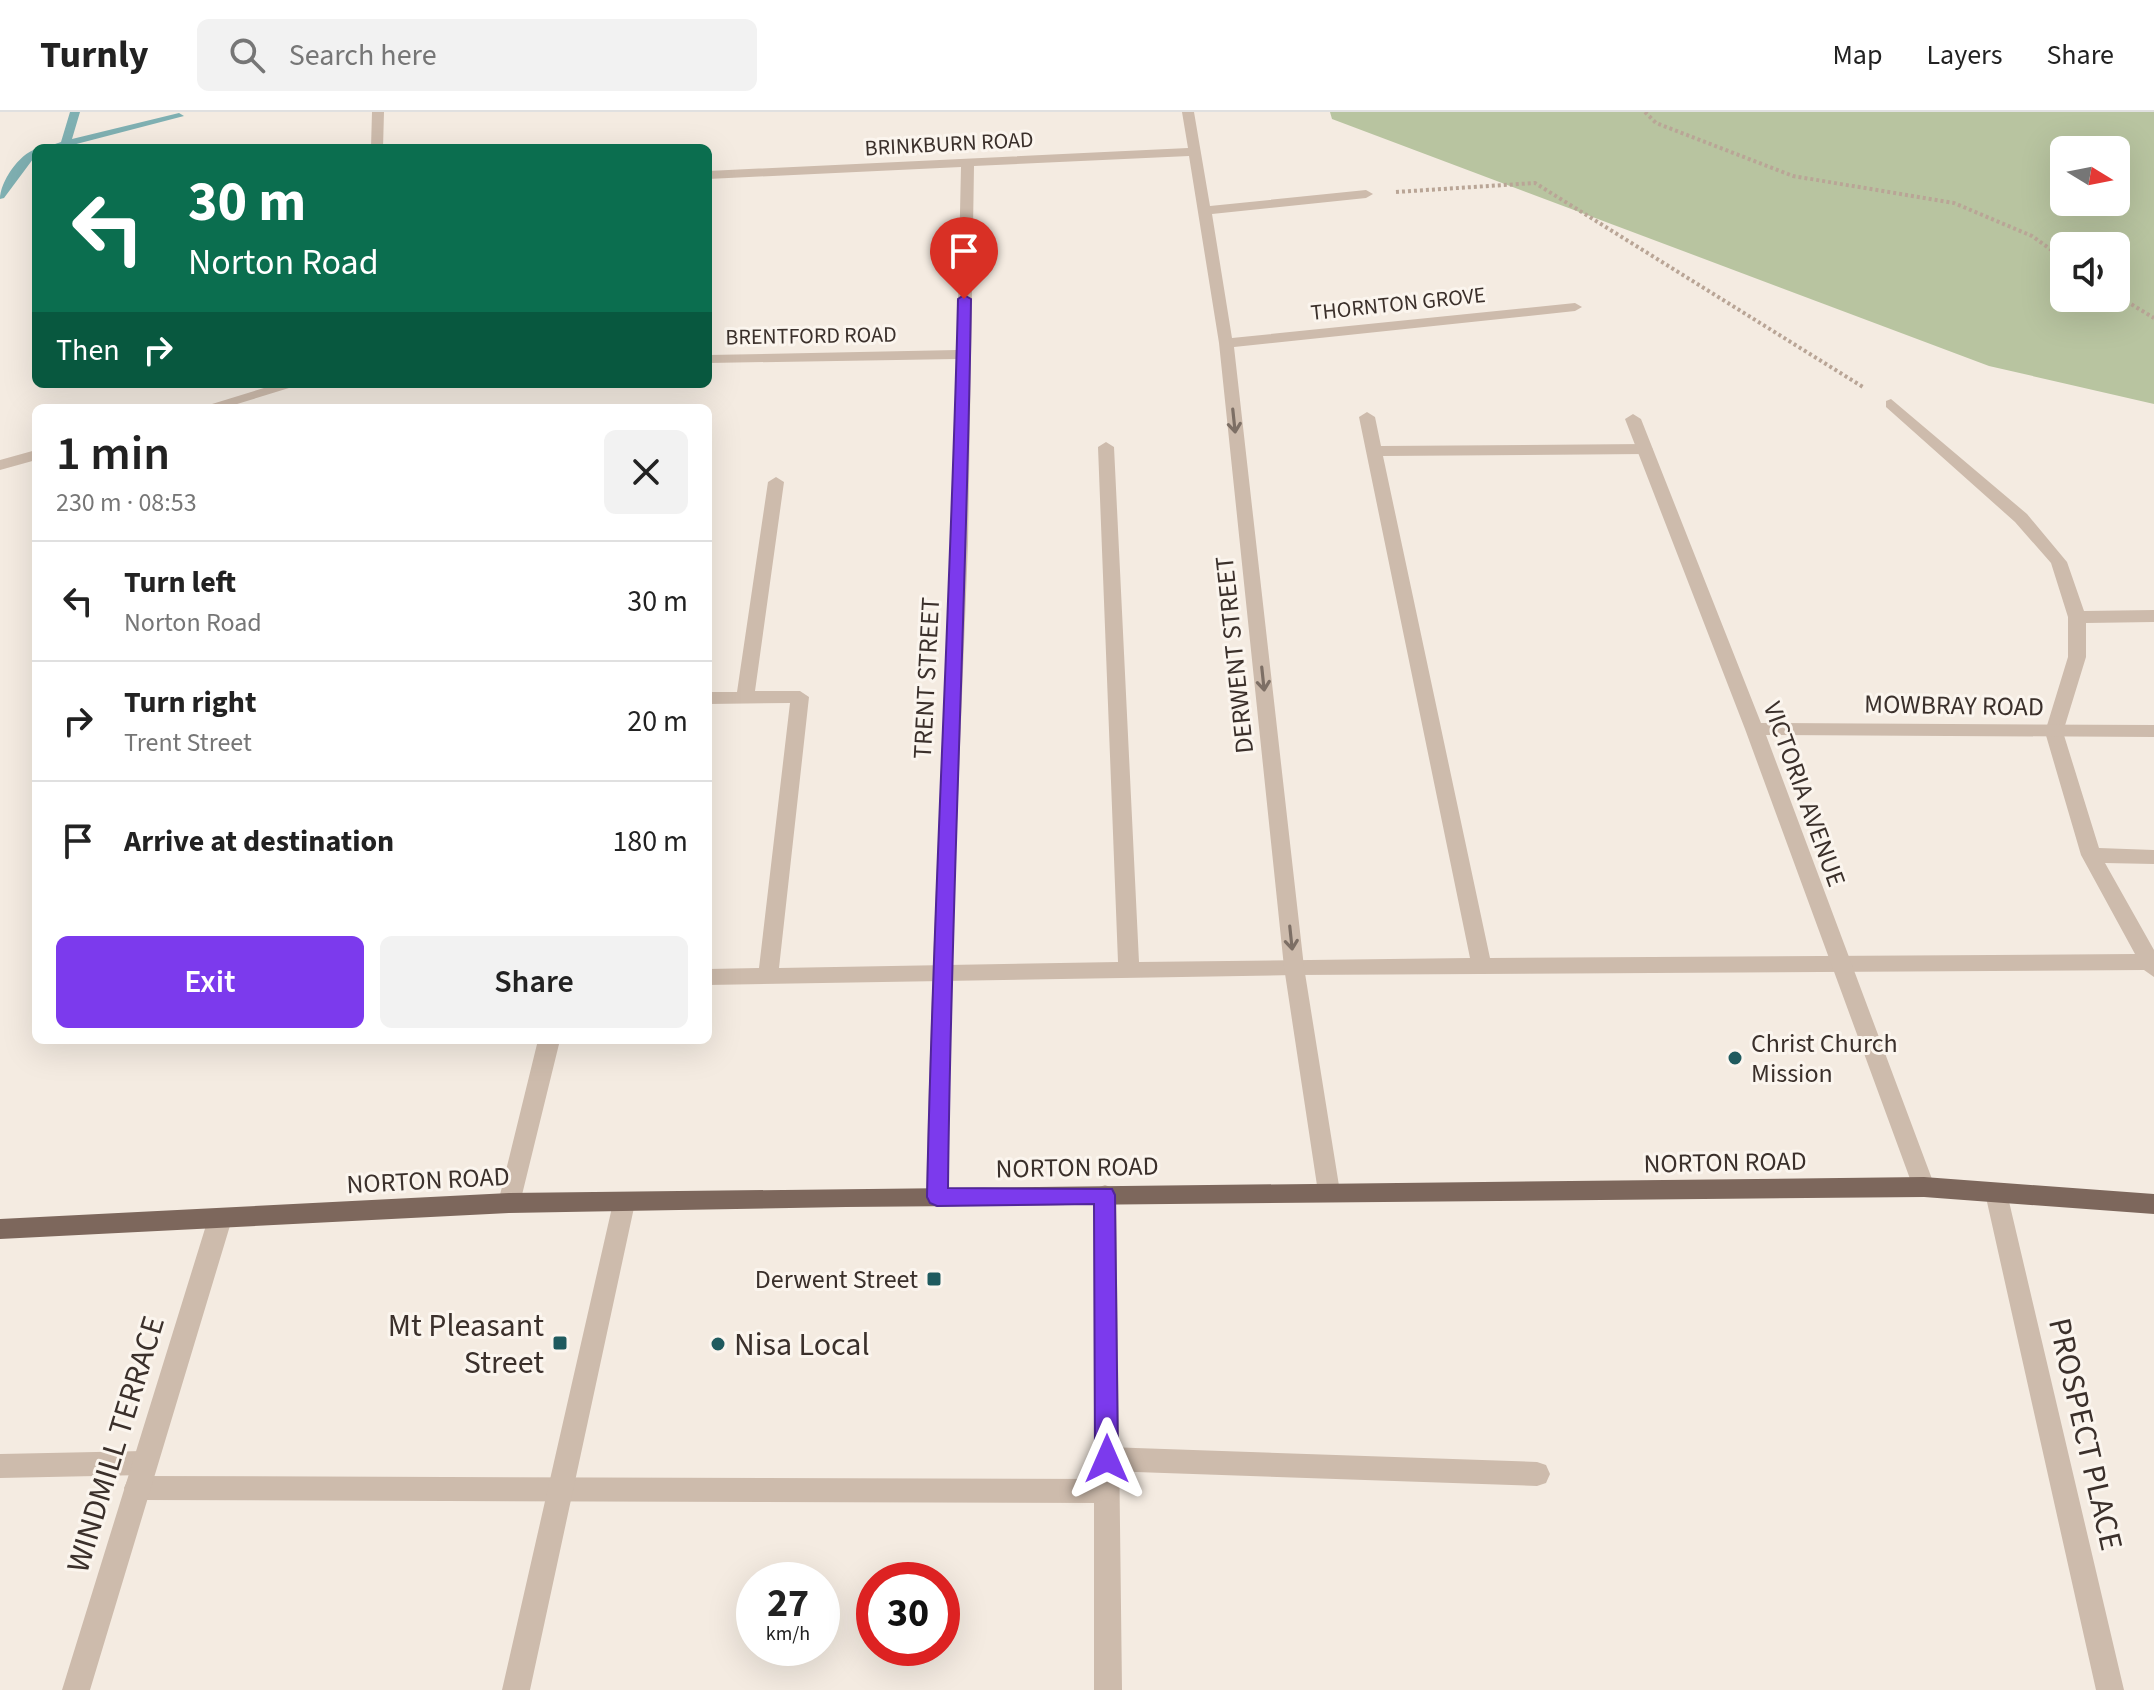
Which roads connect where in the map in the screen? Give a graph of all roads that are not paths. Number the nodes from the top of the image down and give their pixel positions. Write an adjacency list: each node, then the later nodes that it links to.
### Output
1 (378, 112): 3 (street)
2 (1188, 112): 4 (street, DERWENT STREET)
3 (377, 144)
4 (1192, 152): 5 (street, BRINKBURN ROAD); 8 (street, DERWENT STREET)
5 (968, 161): 6 (street, BRINKBURN ROAD); 11 (street, TRENT STREET)
6 (712, 175)
7 (1366, 194): 8 (street)
8 (1205, 211): 10 (street, DERWENT STREET)
9 (1575, 307): 10 (street, THORNTON GROVE)
10 (1226, 343): 35 (street, DERWENT STREET, one-way to 35)
11 (963, 354): 12 (street, BRENTFORD ROAD); 38 (street, TRENT STREET)
12 (712, 359)
13 (280, 388): 14 (street)
14 (222, 404)
15 (1891, 404): 25 (street)
16 (1367, 417): 20 (street)
17 (1633, 419): 19 (street, VICTORIA AVENUE)
18 (1106, 447): 37 (street)
19 (1645, 449): 20 (street); 28 (street, VICTORIA AVENUE)
20 (1374, 451): 36 (street)
21 (32, 456): 22 (street)
22 (0, 465)
23 (776, 482): 26 (street)
24 (2154, 616): 25 (street)
25 (2077, 617): 30 (street)
26 (745, 697): 27 (street); 39 (street)
27 (712, 698)
28 (1754, 729): 30 (street, MOWBRAY ROAD); 33 (street, VICTORIA AVENUE)
29 (2154, 731): 30 (street, MOWBRAY ROAD)
30 (2054, 732): 31 (street)
31 (2091, 855): 32 (street); 34 (street)
32 (2154, 857)
33 (1838, 962): 34 (street); 36 (street); 42 (street, VICTORIA AVENUE)
34 (2152, 965)
35 (1294, 967): 36 (street); 37 (street); 43 (street, DERWENT STREET)
36 (1482, 967)
37 (1129, 971): 38 (street)
38 (941, 974): 39 (street); 46 (street, TRENT STREET)
39 (768, 976): 40 (street)
40 (712, 977)
41 (548, 1044): 47 (street)
42 (1924, 1187): 43 (main road, NORTON ROAD); 44 (main road, NORTON ROAD)
43 (1329, 1192): 45 (main road, NORTON ROAD)
44 (1996, 1193): 49 (main road, NORTON ROAD); 62 (street, PROSPECT PLACE)
45 (1105, 1195): 46 (main road, NORTON ROAD); 52 (street)
46 (937, 1197): 48 (main road, NORTON ROAD)
47 (509, 1203): 48 (main road, NORTON ROAD); 50 (main road, NORTON ROAD)
48 (624, 1203): 57 (street)
49 (2154, 1204)
50 (220, 1219): 51 (main road, NORTON ROAD); 53 (street, WINDMILL TERRACE)
51 (0, 1229)
52 (1107, 1459): 55 (street); 58 (street)
53 (144, 1463): 54 (street); 56 (street, WINDMILL TERRACE)
54 (0, 1466)
55 (1537, 1474)
56 (137, 1488): 57 (street); 59 (street, WINDMILL TERRACE)
57 (563, 1489): 58 (street); 60 (street)
58 (1106, 1491): 61 (street)
59 (76, 1690)
60 (516, 1690)
61 (1108, 1690)
62 (2110, 1690)

